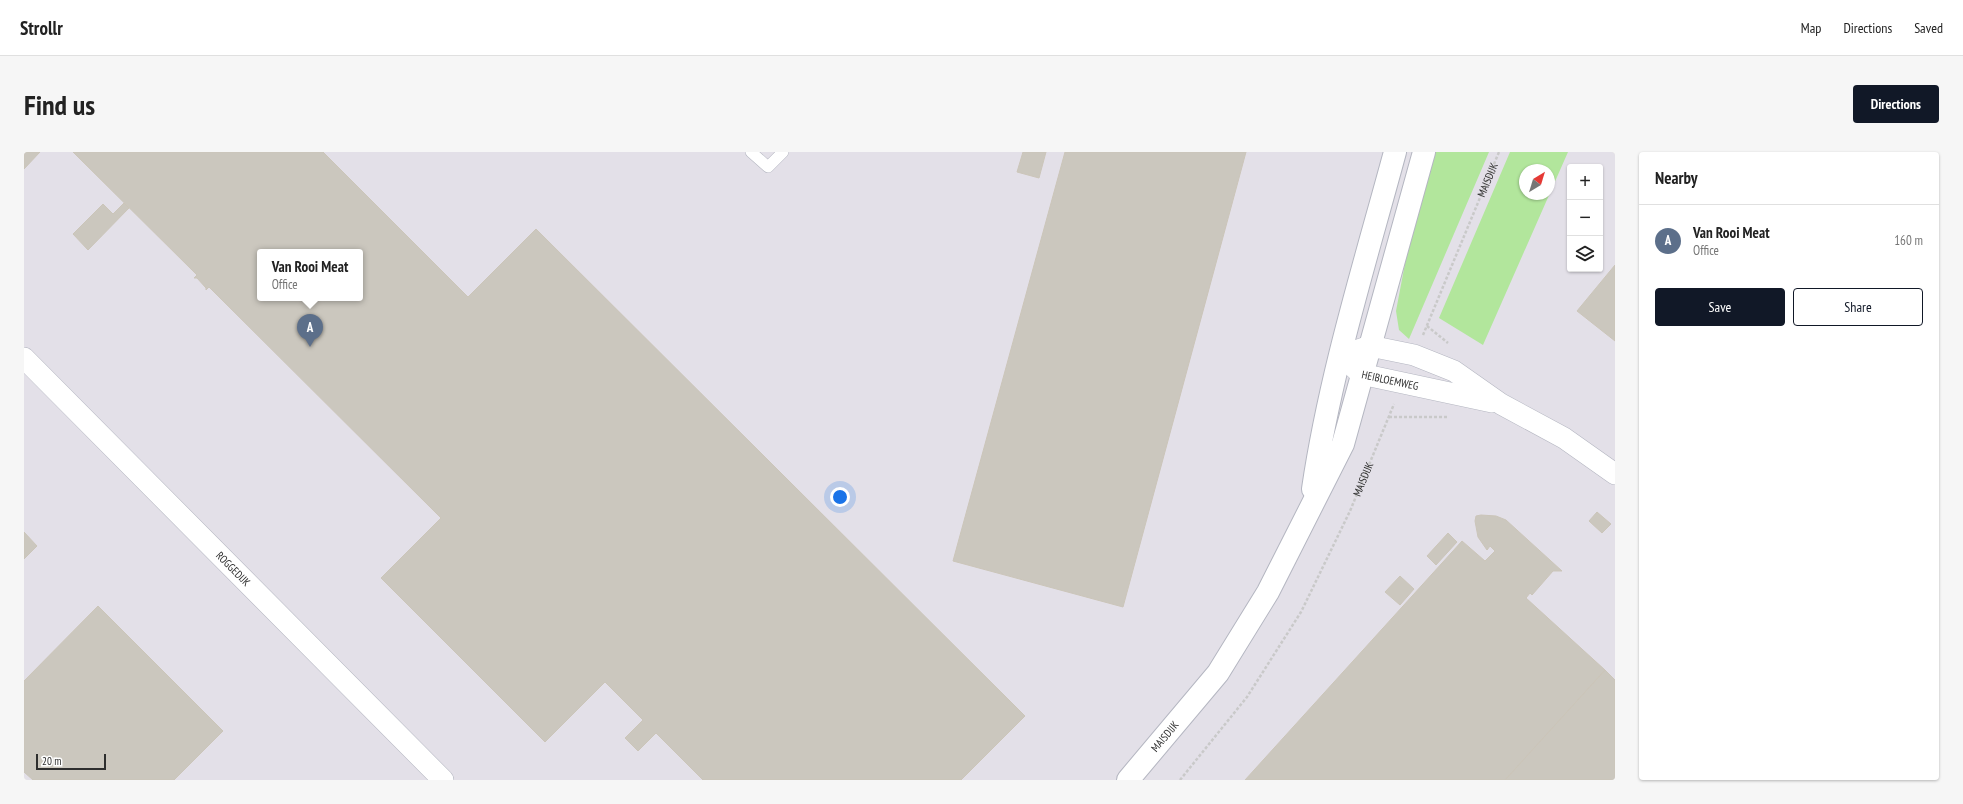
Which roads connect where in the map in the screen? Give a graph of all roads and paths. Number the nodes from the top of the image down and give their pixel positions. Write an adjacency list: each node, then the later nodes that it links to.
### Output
1 (752, 152): 2 (lane)
2 (783, 152)
3 (1395, 152): 8 (street, MAISDIJK)
4 (1424, 152): 6 (street, MAISDIJK)
5 (1499, 152): 7 (path, MAISDIJK)
6 (1370, 346): 7 (street, HEIBLOEMWEG); 8 (street, HEIBLOEMWEG); 10 (street, MAISDIJK)
7 (1414, 355): 12 (street, HEIBLOEMWEG)
8 (1340, 356): 10 (street, HEIBLOEMWEG); 14 (street, MAISDIJK)
9 (24, 358): 15 (street, ROGGEDIJK)
10 (1361, 374): 11 (street, HEIBLOEMWEG); 14 (street, MAISDIJK)
11 (1402, 384): 12 (street, HEIBLOEMWEG); 17 (path, MAISDIJK)
12 (1502, 404): 13 (street, HEIBLOEMWEG)
13 (1615, 474)
14 (1310, 506): 16 (street, MAISDIJK)
15 (443, 780)
16 (1128, 780)
17 (1180, 780)

